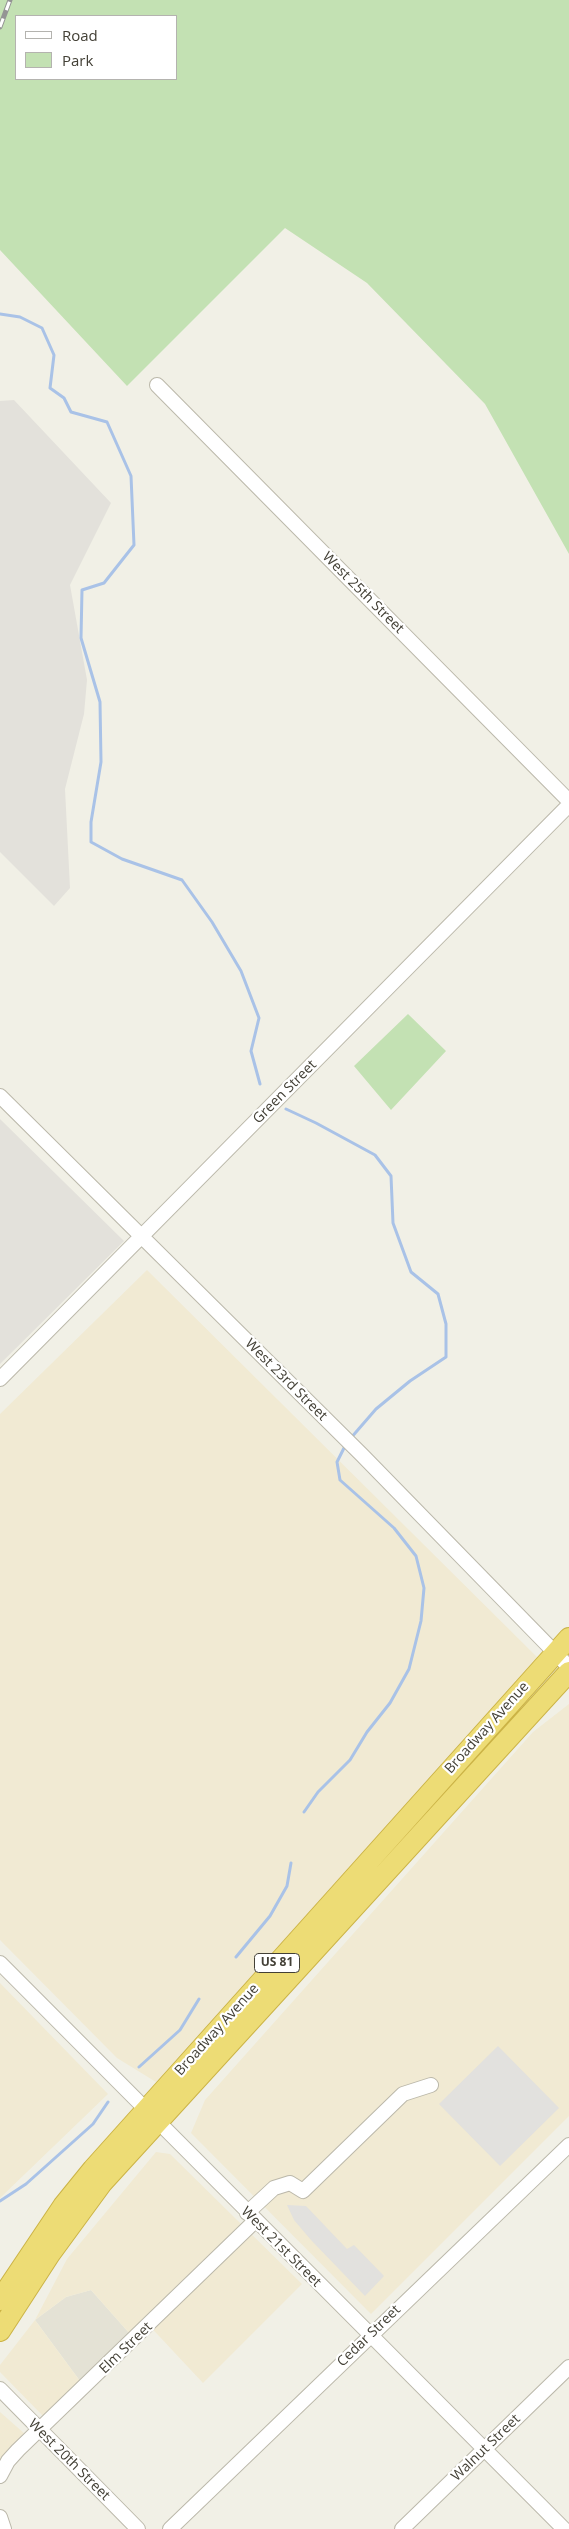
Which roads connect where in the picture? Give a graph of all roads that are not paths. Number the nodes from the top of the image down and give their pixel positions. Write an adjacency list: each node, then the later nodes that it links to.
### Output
1 (157, 385): 2 (street, West 25th Street)
2 (569, 801)
3 (569, 805): 5 (street, Green Street)
4 (0, 1096): 5 (street, West 23rd Street)
5 (142, 1237): 6 (street, Green Street); 8 (street, West 23rd Street)
6 (0, 1379)
7 (569, 1638): 8 (highway, Broadway Avenue / US 81)
8 (555, 1653): 9 (street, West 23rd Street); 13 (highway, Broadway Avenue / US 81)
9 (569, 1667)
10 (569, 1672): 13 (highway, Broadway Avenue / US 81)
11 (0, 1963): 13 (street, West 21st Street)
12 (431, 2085): 15 (street, Elm Street)
13 (151, 2116): 15 (street, West 21st Street); 16 (highway, Broadway Avenue / US 81); 17 (highway, Broadway Avenue / US 81)
14 (569, 2145): 18 (street, Cedar Street)
15 (252, 2218): 18 (street, West 21st Street); 21 (street, Elm Street)
16 (0, 2300)
17 (0, 2331)
18 (370, 2336): 22 (street, West 21st Street); 27 (street, Cedar Street)
19 (569, 2367): 22 (street, Walnut Street)
20 (0, 2389): 21 (street, West 20th Street)
21 (40, 2432): 23 (street, Elm Street); 26 (street, West 20th Street)
22 (484, 2450): 28 (street, Walnut Street); 29 (street, West 21st Street)
23 (0, 2476)
24 (0, 2518): 25 (street)
25 (4, 2529)
26 (138, 2529)
27 (170, 2529)
28 (402, 2529)
29 (564, 2529)

